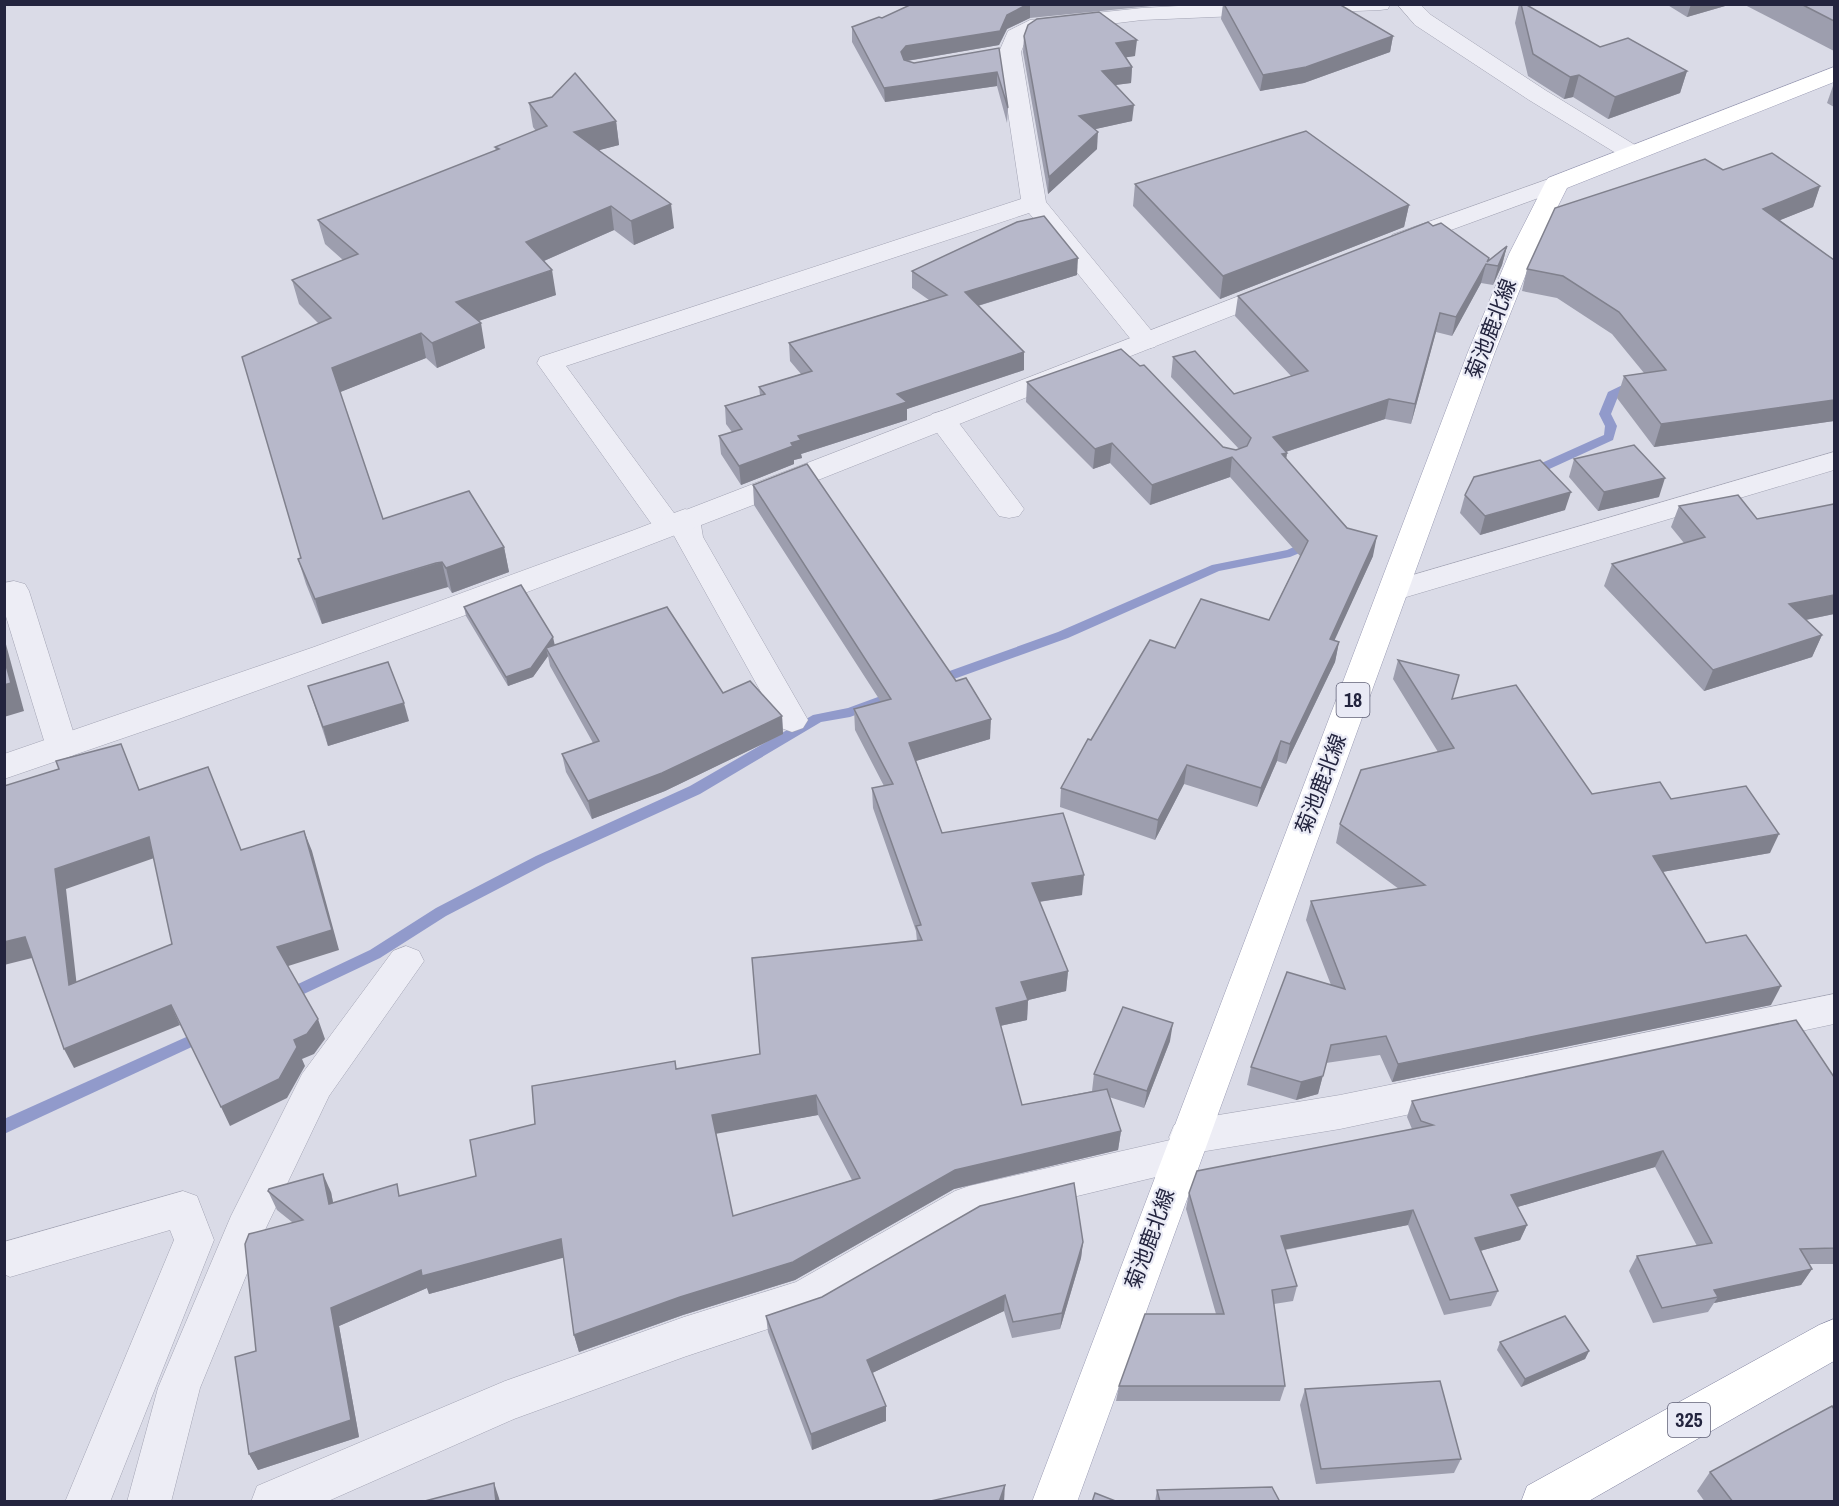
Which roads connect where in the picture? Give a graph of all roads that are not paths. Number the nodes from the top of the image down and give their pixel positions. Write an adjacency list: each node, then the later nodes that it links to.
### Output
1 (1380, 4): 3 (street)
2 (1407, 4): 6 (street)
3 (1295, 7): 4 (street)
4 (1204, 8): 8 (street)
5 (1834, 74): 6 (main road)
6 (1632, 153): 7 (main road)
7 (1557, 183): 9 (street); 17 (main road, 菊池鹿北線 / 18)
8 (1034, 202): 11 (street); 15 (street)
9 (1371, 251)
10 (1307, 277): 11 (street)
11 (1138, 352): 12 (street)
12 (942, 420): 14 (street); 15 (street)
13 (1834, 461): 17 (street)
14 (1009, 509)
15 (676, 523): 18 (street); 19 (street)
16 (14, 591): 19 (street)
17 (1393, 591): 23 (main road, 菊池鹿北線 / 18)
18 (792, 720)
19 (62, 747): 20 (street)
20 (4, 767)
21 (406, 961): 27 (street)
22 (1834, 1009): 23 (street)
23 (1184, 1146): 28 (street); 29 (main road, 菊池鹿北線 / 18)
24 (10, 1258): 26 (street)
25 (1834, 1339): 30 (main road, 325)
26 (87, 1502)
27 (149, 1502)
28 (273, 1502)
29 (1054, 1502)
30 (1543, 1502)

